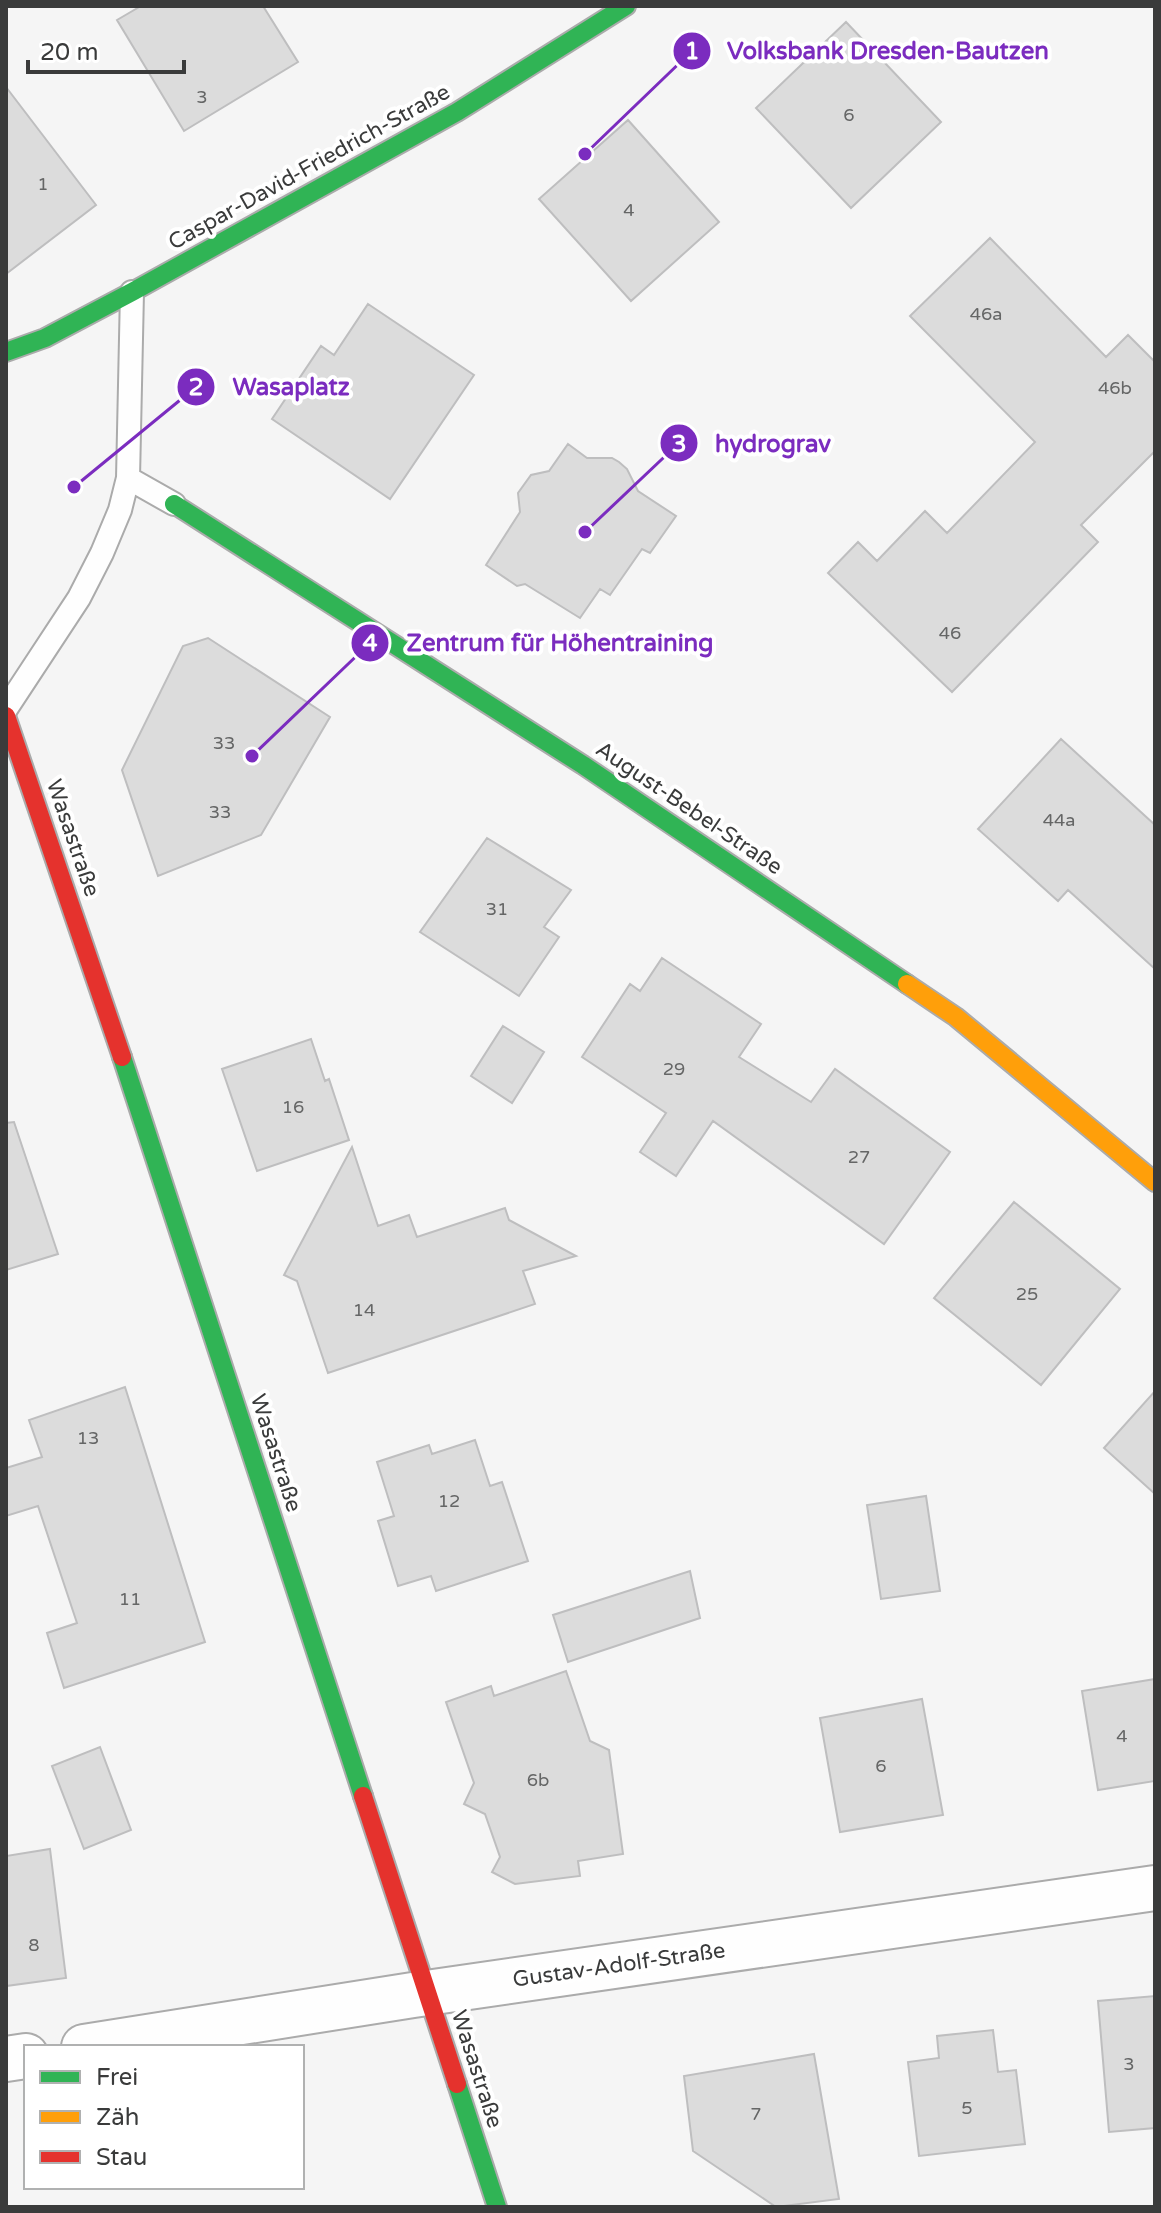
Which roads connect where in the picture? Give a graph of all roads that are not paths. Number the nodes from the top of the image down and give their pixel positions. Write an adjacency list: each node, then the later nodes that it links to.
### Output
1 (626, 6): 2 (street, Caspar-David-Friedrich-Straße)
2 (132, 292): 3 (street, Caspar-David-Friedrich-Straße); 4 (lane)
3 (6, 352)
4 (128, 478): 5 (lane); 6 (lane)
5 (174, 504): 8 (street, August-Bebel-Straße)
6 (6, 709)
7 (6, 716): 10 (street, Wasastraße)
8 (1155, 1182)
9 (1155, 1888): 10 (street, Gustav-Adolf-Straße)
10 (427, 1993): 11 (street, Gustav-Adolf-Straße); 12 (street, Wasastraße)
11 (97, 2045)
12 (497, 2207)

